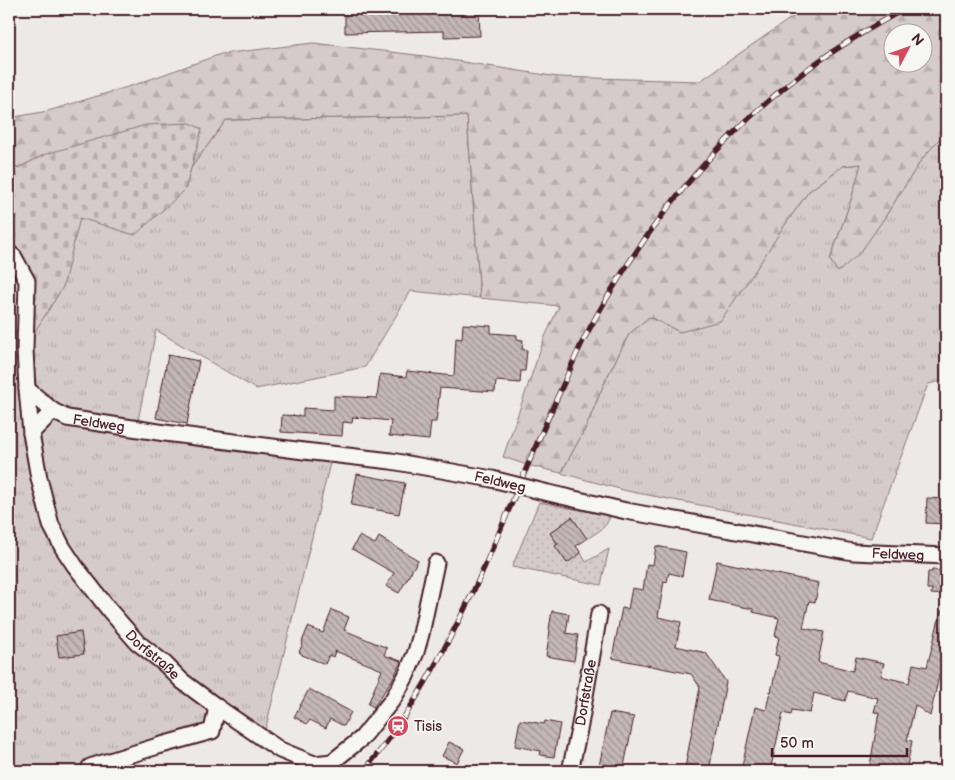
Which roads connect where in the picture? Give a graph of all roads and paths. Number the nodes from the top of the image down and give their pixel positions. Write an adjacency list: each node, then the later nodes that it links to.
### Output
1 (9, 253): 2 (street, Dorfstraße)
2 (27, 389): 3 (street, Feldweg); 4 (street, Dorfstraße)
3 (54, 411): 4 (street); 5 (street, Feldweg, bridge)
4 (31, 433): 8 (street, Dorfstraße)
5 (946, 556)
6 (436, 562): 8 (street, Dorfstraße)
7 (600, 614): 10 (street, Dorfstraße)
8 (217, 707): 9 (street)
9 (90, 767)
10 (570, 771)

